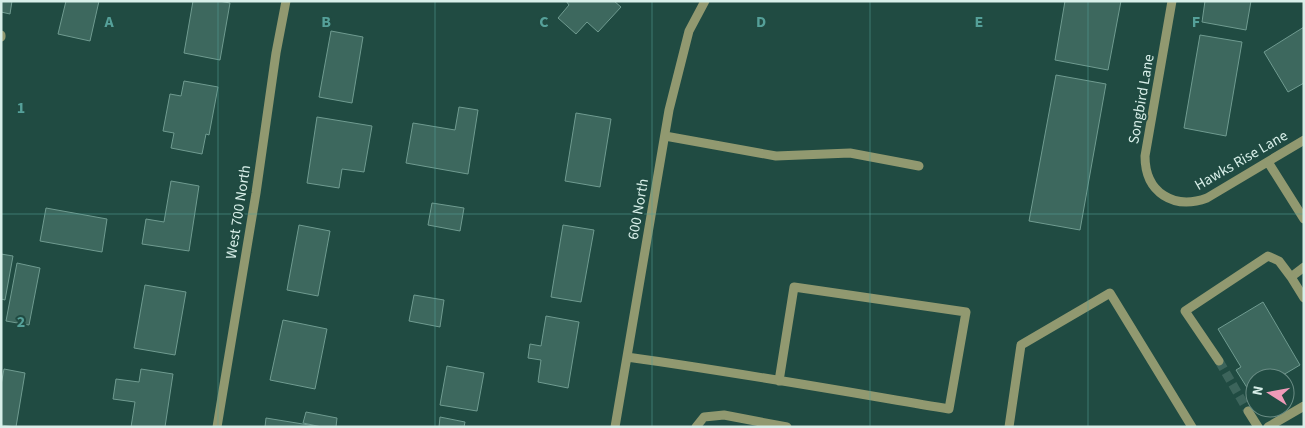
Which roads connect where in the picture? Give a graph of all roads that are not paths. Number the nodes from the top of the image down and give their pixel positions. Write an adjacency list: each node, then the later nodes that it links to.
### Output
1 (286, 1): 17 (street, West 700 North)
2 (705, 1): 4 (street, 600 North)
3 (1172, 1): 8 (street, Songbird Lane)
4 (664, 136): 7 (street); 13 (street, 600 North)
5 (1304, 140): 6 (street, Hawks Rise Lane)
6 (1268, 162): 8 (street, Hawks Rise Lane); 9 (street)
7 (919, 166)
8 (1163, 196)
9 (1304, 219)
10 (1304, 267): 11 (street)
11 (1291, 276): 12 (street); 14 (street)
12 (1304, 298)
13 (627, 357): 15 (street); 18 (street, 600 North)
14 (1219, 361)
15 (779, 381): 15 (street)
16 (1304, 406): 23 (street)
17 (217, 427)
18 (615, 427)
19 (696, 427): 20 (street)
20 (787, 427)
21 (1009, 427): 22 (street)
22 (1192, 427)
23 (1268, 427)

